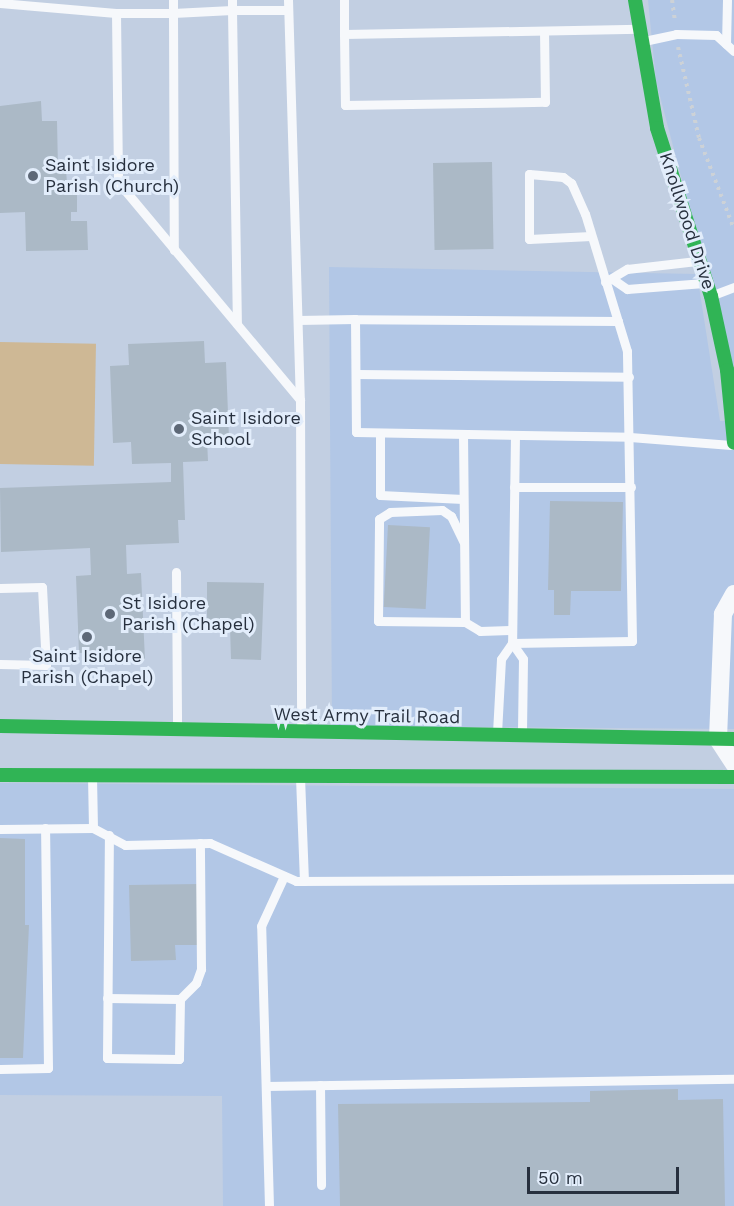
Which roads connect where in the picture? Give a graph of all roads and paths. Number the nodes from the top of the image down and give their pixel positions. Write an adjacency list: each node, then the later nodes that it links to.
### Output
1 (173, 0): 11 (lane)
2 (232, 0): 9 (lane)
3 (344, 0): 13 (lane)
4 (635, 0): 15 (main road, Knollwood Drive)
5 (672, 0): 14 (path)
6 (727, 0): 16 (lane)
7 (0, 3): 10 (lane)
8 (288, 5): 9 (lane); 26 (lane)
9 (232, 10): 11 (lane); 28 (lane)
10 (116, 13): 11 (lane); 20 (lane)
11 (173, 13): 20 (lane)
12 (544, 31): 13 (lane); 13 (lane); 15 (lane)
13 (344, 34)
14 (676, 34): 15 (lane); 16 (lane); 18 (path)
15 (640, 35): 21 (main road, Knollwood Drive)
16 (726, 44): 17 (lane)
17 (734, 51)
18 (734, 229)
19 (591, 237): 19 (lane); 22 (lane)
20 (174, 249): 28 (lane)
21 (701, 261): 22 (lane); 24 (main road, Knollwood Drive)
22 (609, 281): 24 (lane); 27 (lane)
23 (734, 287): 24 (lane)
24 (709, 289): 36 (main road, Knollwood Drive)
25 (355, 319): 26 (lane); 27 (lane); 29 (lane)
26 (298, 320): 31 (lane)
27 (618, 321): 30 (lane)
28 (237, 324): 31 (lane)
29 (356, 374): 30 (lane); 32 (lane)
30 (629, 376): 35 (lane)
31 (300, 399): 50 (lane)
32 (380, 433): 33 (lane); 39 (lane)
33 (463, 434): 34 (lane); 39 (lane)
34 (515, 435): 35 (lane); 37 (lane)
35 (630, 437): 36 (lane); 38 (lane)
36 (734, 444)
37 (514, 487): 38 (lane); 45 (lane)
38 (631, 487): 46 (lane)
39 (463, 499): 40 (lane)
40 (463, 541): 44 (lane); 44 (lane)
41 (176, 572): 49 (lane)
42 (0, 588): 47 (lane)
43 (734, 594): 53 (street)
44 (465, 622): 45 (lane)
45 (512, 630): 46 (lane)
46 (512, 643): 51 (lane); 52 (lane)
47 (0, 664)
48 (0, 726): 49 (main road, West Army Trail Road)
49 (177, 730): 50 (main road, West Army Trail Road)
50 (301, 734): 51 (main road, West Army Trail Road)
51 (496, 736): 52 (main road, West Army Trail Road)
52 (522, 737): 53 (main road, West Army Trail Road)
53 (726, 739): 54 (street)
54 (734, 764)
55 (300, 774): 57 (main road); 58 (main road); 66 (lane)
56 (0, 775): 57 (main road)
57 (93, 776): 60 (lane)
58 (734, 777)
59 (45, 828): 60 (lane); 61 (lane); 69 (lane)
60 (93, 828): 62 (lane)
61 (0, 829)
62 (109, 835): 63 (lane); 67 (lane)
63 (200, 843): 64 (lane); 68 (lane)
64 (284, 876): 66 (lane); 72 (lane)
65 (734, 879): 66 (lane)
66 (304, 881)
67 (108, 998): 68 (lane); 68 (lane)
68 (180, 999)
69 (0, 1069)
70 (734, 1079): 71 (lane)
71 (320, 1085): 72 (lane); 73 (lane)
72 (266, 1086): 74 (lane)
73 (321, 1185)
74 (269, 1206)

